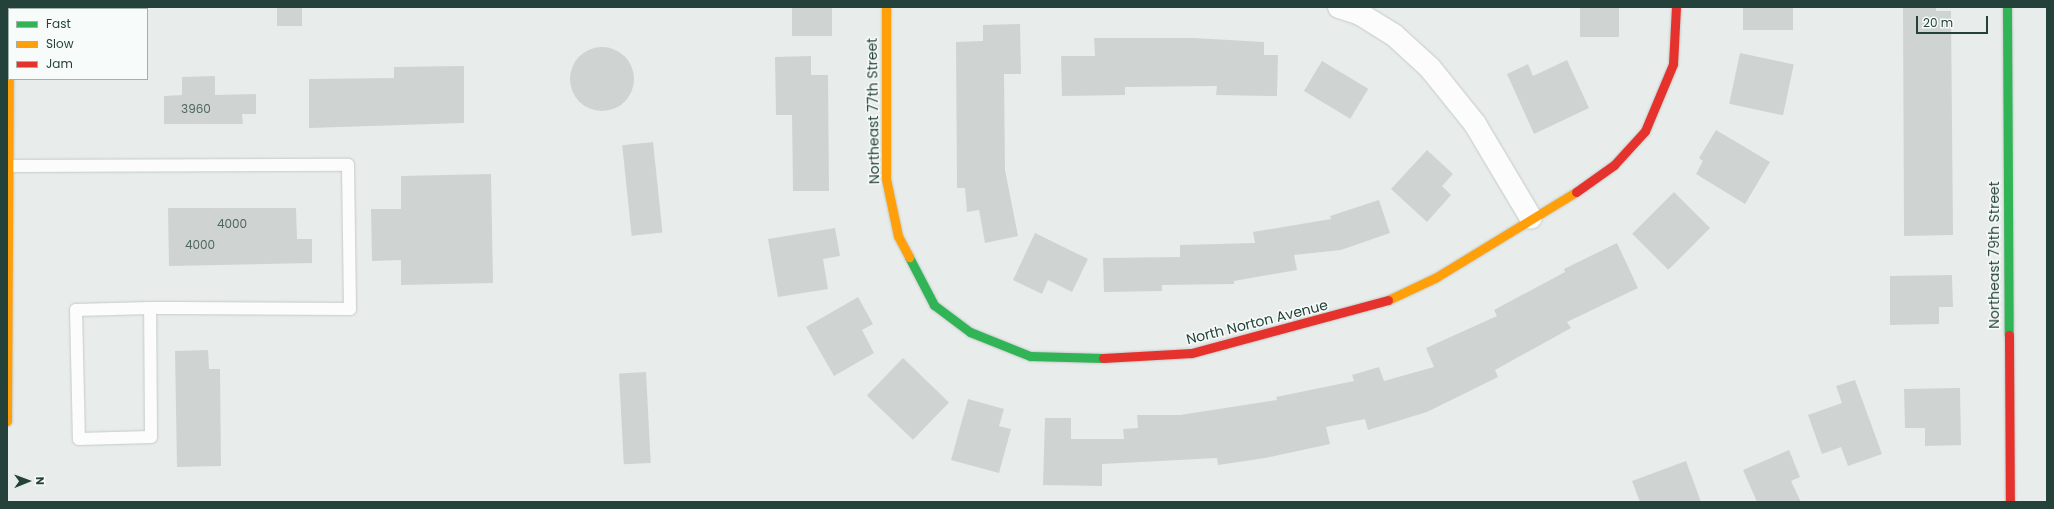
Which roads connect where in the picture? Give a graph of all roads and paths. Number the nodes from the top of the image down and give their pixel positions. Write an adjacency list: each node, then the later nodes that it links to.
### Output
1 (886, 7): 8 (street, Northeast 77th Street)
2 (1339, 7): 7 (street)
3 (1676, 7): 7 (street, North Norton Avenue)
4 (2007, 7): 11 (street, Northeast 79th Street)
5 (9, 80): 6 (street)
6 (9, 166): 9 (lane); 10 (street)
7 (1531, 218): 8 (street, North Norton Avenue)
8 (921, 281)
9 (150, 308): 9 (lane)
10 (7, 421)
11 (2010, 502)

